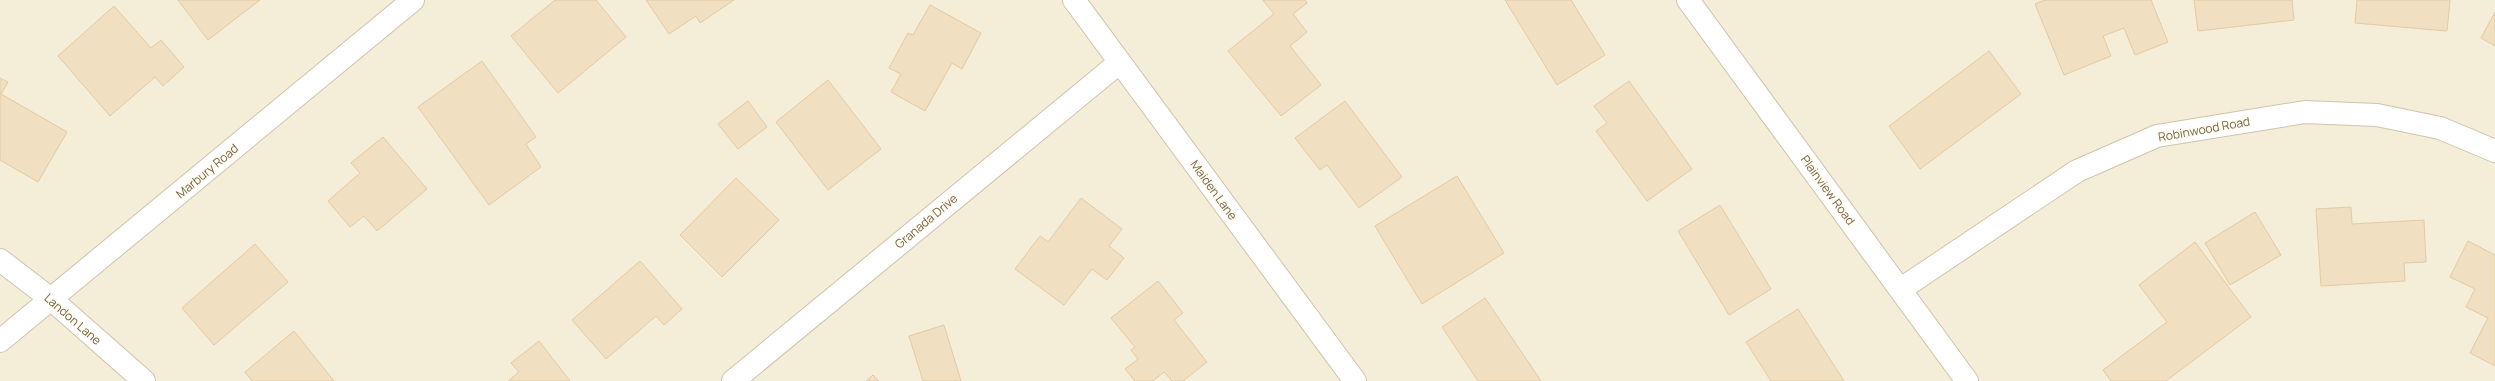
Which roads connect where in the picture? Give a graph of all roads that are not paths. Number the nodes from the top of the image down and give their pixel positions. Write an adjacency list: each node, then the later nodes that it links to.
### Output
1 (413, 0): 8 (street, Marbury Road)
2 (1074, 0): 4 (street, Maiden Lane)
3 (1688, 0): 7 (street, Plainview Road)
4 (1120, 62): 11 (street, Granada Drive); 12 (street, Maiden Lane)
5 (2495, 151): 7 (street, Robinwood Road)
6 (0, 260): 8 (street, Landon Lane)
7 (1901, 289): 13 (street, Plainview Road)
8 (51, 299): 9 (street, Marbury Road); 10 (street, Landon Lane)
9 (0, 341)
10 (144, 381)
11 (733, 381)
12 (1354, 381)
13 (1966, 381)

